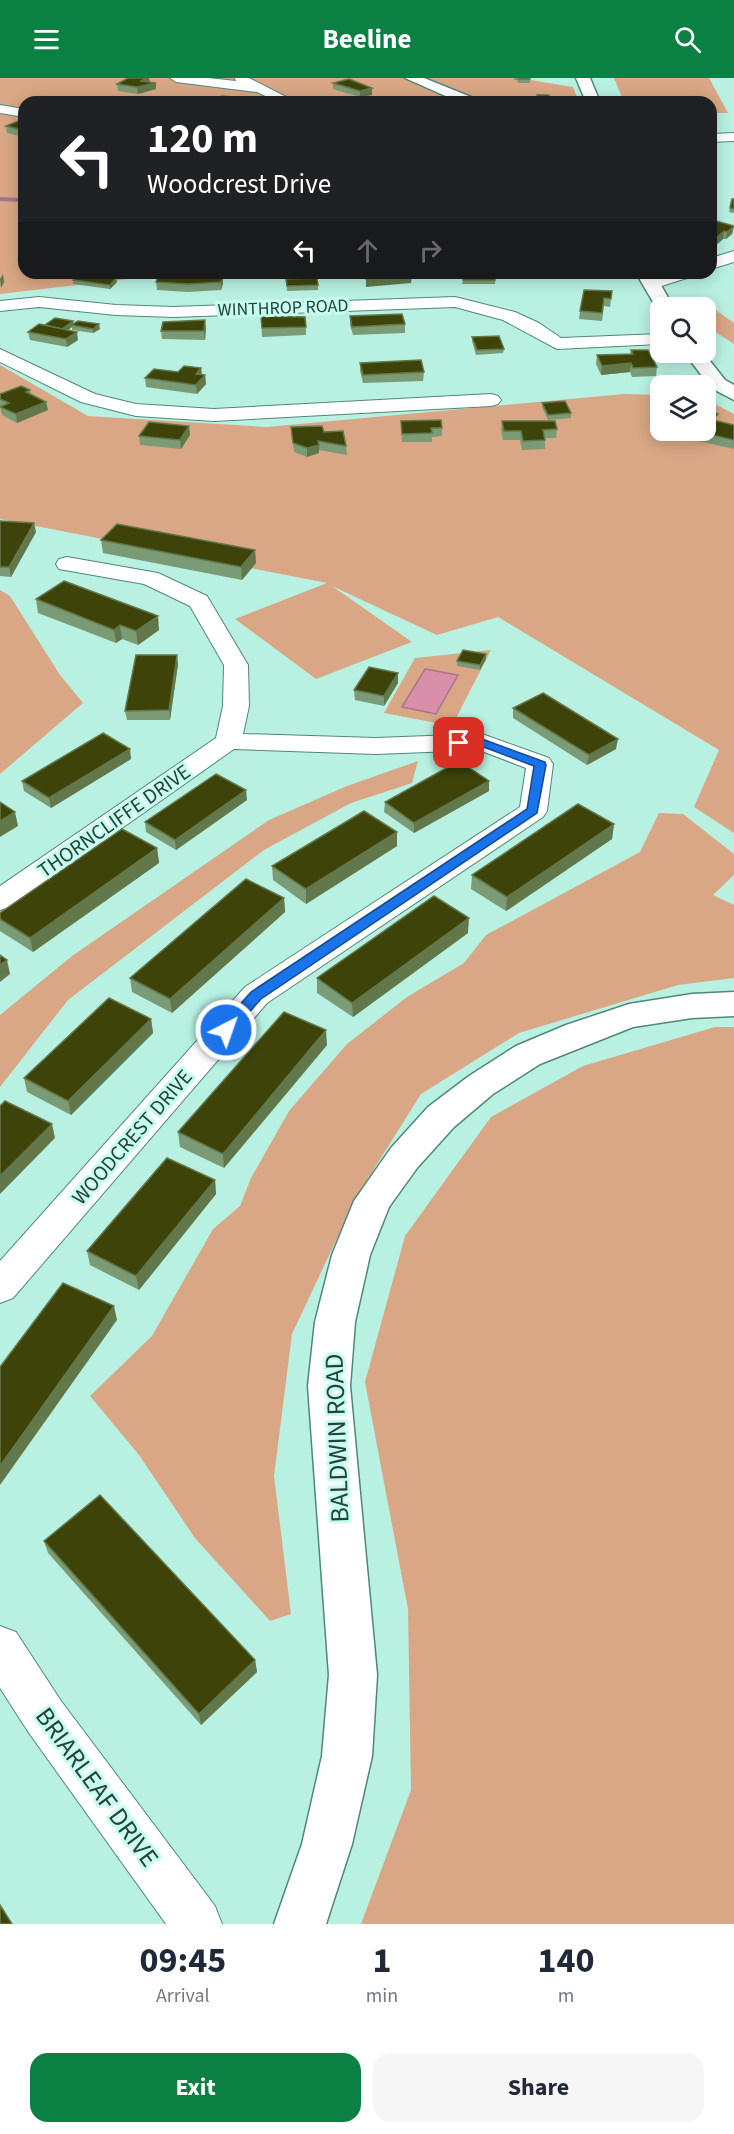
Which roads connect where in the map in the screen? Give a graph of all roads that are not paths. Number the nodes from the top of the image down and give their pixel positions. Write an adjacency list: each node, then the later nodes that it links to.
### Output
1 (176, 78): 5 (street)
2 (239, 78): 5 (street)
3 (412, 78): 7 (street)
4 (583, 78): 8 (street)
5 (260, 88): 6 (street)
6 (277, 96)
7 (456, 96)
8 (590, 96)
9 (0, 110): 10 (street)
10 (18, 112)
11 (734, 137): 12 (street)
12 (717, 138)
13 (734, 256): 14 (street)
14 (717, 262)
15 (648, 279): 16 (street)
16 (659, 297)
17 (0, 306): 19 (street, WINTHROP ROAD)
18 (650, 339): 19 (street)
19 (557, 344): 21 (street)
20 (0, 355): 24 (street)
21 (552, 362)
22 (701, 363): 23 (street)
23 (734, 394)
24 (491, 400)
25 (67, 564): 26 (street)
26 (228, 741): 27 (street, THORNCLIFFE DRIVE); 29 (street, WOODCREST DRIVE)
27 (0, 900)
28 (734, 1004): 32 (street, BALDWIN ROAD)
29 (0, 1287)
30 (0, 1648): 31 (street, BRIARLEAF DRIVE)
31 (197, 1924)
32 (300, 1924)

